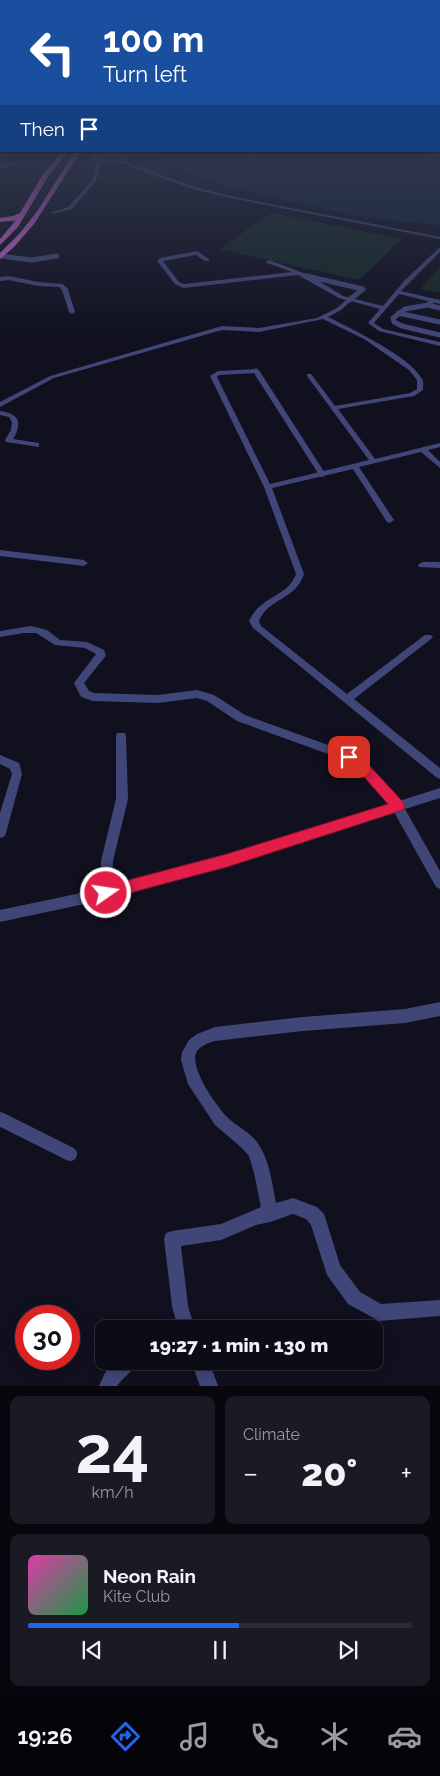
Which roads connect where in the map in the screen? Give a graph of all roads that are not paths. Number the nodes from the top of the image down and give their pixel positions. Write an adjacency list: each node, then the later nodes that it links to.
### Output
1 (26, 209): 6 (highway)
2 (43, 209): 7 (highway)
3 (68, 209): 5 (street)
4 (289, 209): 12 (street)
5 (54, 213)
6 (23, 214): 8 (highway); 9 (highway)
7 (39, 216): 9 (highway); 10 (highway)
8 (0, 221): 9 (street)
9 (19, 222): 10 (highway); 13 (highway)
10 (28, 230): 16 (highway)
11 (0, 231): 13 (highway)
12 (440, 238)
13 (2, 240)
14 (440, 249): 22 (street)
15 (57, 256): 16 (lane)
16 (0, 257)
17 (207, 260): 19 (street)
18 (269, 262): 19 (street)
19 (299, 273): 20 (street)
20 (307, 276): 23 (street); 23 (lane)
21 (0, 279): 29 (street)
22 (398, 292): 24 (street); 27 (street)
23 (349, 300): 27 (street); 31 (street)
24 (433, 300): 25 (street); 26 (lane)
25 (440, 302)
26 (428, 305): 28 (lane); 30 (lane)
27 (385, 308): 34 (street)
28 (440, 308)
29 (72, 312)
30 (398, 313): 32 (lane); 33 (lane)
31 (323, 317): 37 (street); 38 (street)
32 (440, 322)
33 (440, 335)
34 (440, 344)
35 (256, 371): 46 (lane); 47 (street)
36 (309, 375): 38 (street)
37 (0, 405)
38 (334, 408): 43 (street)
39 (0, 413): 41 (street)
40 (440, 445): 42 (street)
41 (36, 446)
42 (422, 450): 43 (street); 45 (street)
43 (373, 461): 44 (street)
44 (355, 466): 46 (street); 48 (street)
45 (440, 466)
46 (322, 474): 47 (street)
47 (268, 487): 55 (street)
48 (390, 520)
49 (0, 553): 50 (street)
50 (84, 562)
51 (422, 565): 52 (street)
52 (440, 565)
53 (0, 634): 60 (street)
54 (428, 636): 55 (street)
55 (347, 699): 58 (street)
56 (121, 736): 63 (street)
57 (0, 759): 61 (street)
58 (440, 774)
59 (440, 793): 60 (street)
60 (398, 806): 62 (street); 63 (street)
61 (0, 833)
62 (440, 883)
63 (106, 893): 64 (street)
64 (0, 916)
65 (440, 1009): 68 (street)
66 (0, 1119): 67 (lane)
67 (70, 1154)
68 (270, 1214): 69 (street); 70 (street)
69 (440, 1308)
70 (184, 1320)
71 (119, 1370): 73 (street)
72 (203, 1370): 74 (street)
73 (108, 1386)
74 (209, 1386)

